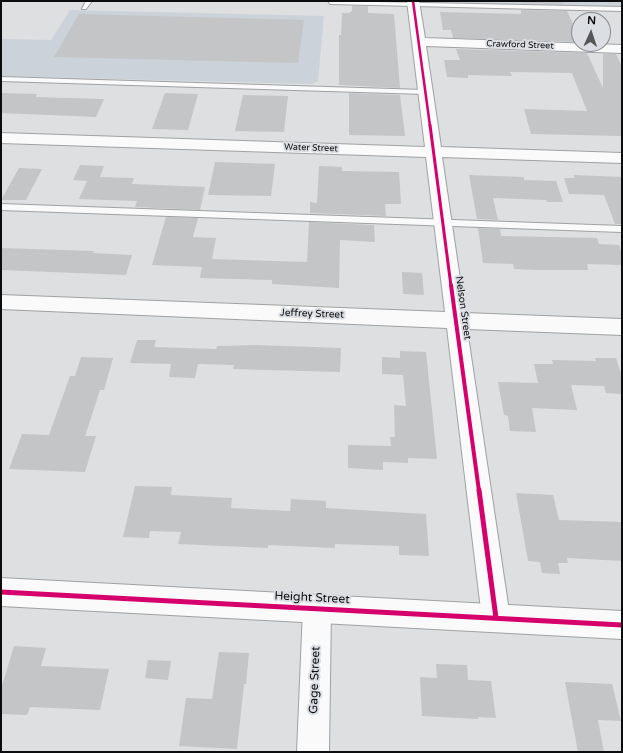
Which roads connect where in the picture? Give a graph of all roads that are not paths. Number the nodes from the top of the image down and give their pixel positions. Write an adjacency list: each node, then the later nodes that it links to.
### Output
1 (89, 1): 4 (lane)
2 (330, 2): 3 (lane)
3 (413, 2): 5 (lane); 6 (street, Nelson Street)
4 (84, 8)
5 (622, 9)
6 (419, 42): 7 (street, Crawford Street); 9 (street, Nelson Street)
7 (622, 48)
8 (1, 79): 9 (lane)
9 (426, 92): 11 (street, Nelson Street)
10 (2, 139): 11 (street, Water Street)
11 (434, 152): 12 (street, Water Street); 14 (street, Nelson Street)
12 (622, 158)
13 (1, 207): 14 (lane)
14 (443, 223): 15 (lane); 17 (street, Nelson Street)
15 (622, 229)
16 (1, 302): 17 (street, Jeffrey Street)
17 (456, 320): 18 (street, Jeffrey Street); 21 (street, Nelson Street)
18 (622, 326)
19 (1, 592): 20 (street, Height Street)
20 (317, 609): 21 (street, Height Street); 23 (street, Gage Street)
21 (496, 618): 22 (street, Height Street)
22 (622, 625)
23 (313, 752)

